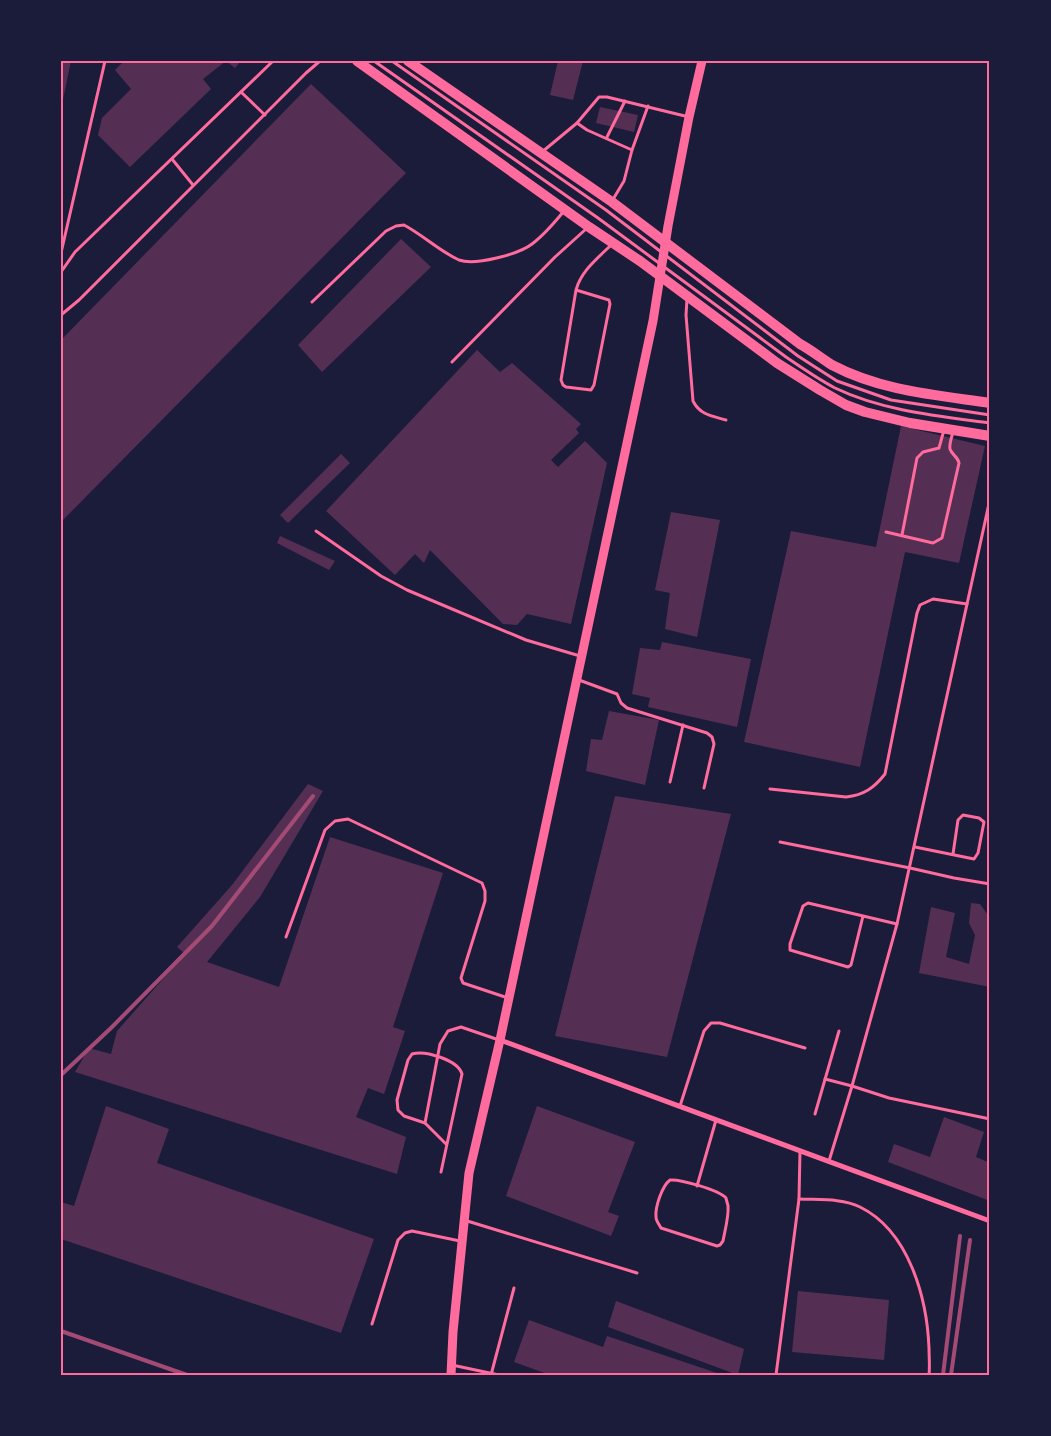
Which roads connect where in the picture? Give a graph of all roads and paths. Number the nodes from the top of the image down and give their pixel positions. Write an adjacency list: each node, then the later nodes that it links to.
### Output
1 (105, 61): 25 (lane)
2 (272, 61): 9 (lane)
3 (320, 61): 12 (lane)
4 (357, 61): 21 (main road)
5 (374, 61): 28 (lane)
6 (392, 61): 26 (lane)
7 (408, 61): 17 (main road)
8 (702, 61): 13 (street)
9 (241, 92): 12 (lane); 18 (lane)
10 (625, 101): 11 (lane); 14 (lane); 15 (lane)
11 (648, 106): 13 (lane); 16 (lane)
12 (265, 114): 19 (lane)
13 (689, 117): 24 (street)
14 (577, 123): 15 (lane); 17 (lane)
15 (606, 138): 16 (lane)
16 (632, 150): 20 (lane)
17 (541, 152): 20 (main road)
18 (172, 158): 19 (lane); 27 (lane)
19 (194, 186): 32 (lane)
20 (612, 202): 24 (main road)
21 (566, 210): 22 (main road); 31 (lane)
22 (589, 227): 23 (main road); 33 (lane)
23 (613, 242): 28 (main road); 29 (lane)
24 (666, 242): 26 (street); 34 (main road)
25 (61, 253)
26 (664, 254): 28 (street); 35 (lane)
27 (61, 272)
28 (662, 272): 30 (main road); 37 (lane); 45 (street)
29 (576, 290): 29 (lane)
30 (688, 296): 36 (lane); 38 (main road)
31 (312, 302)
32 (61, 316)
33 (452, 362)
34 (990, 404)
35 (990, 415)
36 (726, 420)
37 (990, 423)
38 (949, 430): 39 (main road); 43 (lane); 43 (lane)
39 (990, 436)
40 (990, 499): 44 (lane)
41 (316, 532): 45 (lane)
42 (886, 532): 43 (lane)
43 (902, 535)
44 (967, 604): 50 (lane); 52 (lane)
45 (581, 656): 46 (street)
46 (576, 679): 47 (lane); 59 (street)
47 (683, 725): 48 (lane); 49 (lane)
48 (670, 782)
49 (704, 788)
50 (770, 789)
51 (780, 842): 54 (lane)
52 (915, 847): 53 (lane); 54 (lane)
53 (953, 854): 53 (lane)
54 (910, 868): 55 (lane); 57 (lane)
55 (990, 884)
56 (863, 916): 56 (lane); 57 (lane)
57 (897, 924): 65 (lane)
58 (286, 937): 59 (lane)
59 (509, 998): 61 (street)
60 (838, 1031): 64 (lane)
61 (500, 1040): 63 (lane); 66 (street); 77 (street)
62 (805, 1048): 66 (lane)
63 (438, 1057): 70 (lane); 70 (lane); 71 (lane)
64 (825, 1079): 65 (lane); 67 (lane)
65 (852, 1086): 68 (lane); 73 (lane)
66 (680, 1106): 69 (street)
67 (815, 1114)
68 (990, 1119)
69 (716, 1120): 72 (street); 75 (lane)
70 (425, 1123): 71 (lane)
71 (447, 1144): 74 (lane)
72 (800, 1150): 73 (street); 76 (lane)
73 (828, 1162): 78 (street)
74 (441, 1172)
75 (697, 1186): 75 (lane)
76 (800, 1200): 87 (lane); 88 (lane)
77 (464, 1220): 79 (street); 80 (lane)
78 (990, 1221)
79 (462, 1241): 82 (lane); 83 (street)
80 (637, 1273)
81 (514, 1288): 84 (lane)
82 (372, 1324)
83 (451, 1365): 84 (lane); 85 (street)
84 (491, 1374): 86 (lane)
85 (451, 1375)
86 (498, 1375)
87 (776, 1375)
88 (929, 1375)

